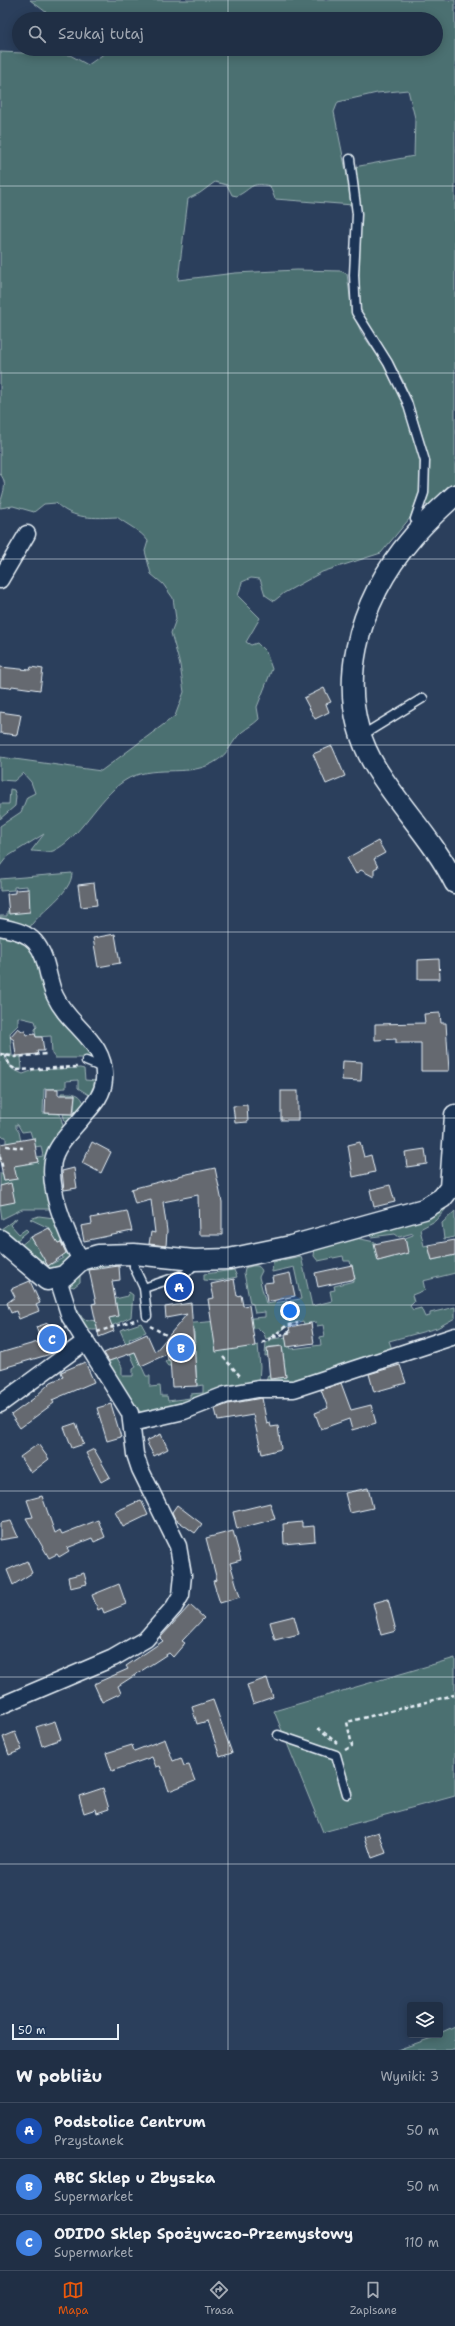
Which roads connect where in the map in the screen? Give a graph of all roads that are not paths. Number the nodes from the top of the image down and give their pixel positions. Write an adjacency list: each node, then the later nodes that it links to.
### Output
1 (350, 159): 3 (lane)
2 (455, 495): 3 (street)
3 (423, 526): 7 (street)
4 (27, 534): 5 (street)
5 (0, 580)
6 (423, 698): 7 (lane)
7 (361, 736): 8 (street)
8 (455, 883)
9 (0, 927): 11 (street)
10 (83, 1064): 11 (lane)
11 (104, 1069): 16 (street)
12 (455, 1115): 13 (street)
13 (452, 1194): 17 (street)
14 (0, 1240): 18 (street)
15 (134, 1254): 16 (street); 17 (street); 19 (lane)
16 (81, 1260): 18 (street)
17 (194, 1260): 19 (lane)
18 (58, 1279): 22 (street)
19 (144, 1288): 20 (lane)
20 (147, 1316)
21 (455, 1336): 24 (street)
22 (90, 1337): 23 (street); 24 (street)
23 (0, 1404)
24 (132, 1423): 25 (street)
25 (0, 1706)
26 (278, 1736): 27 (lane)
27 (347, 1794)

